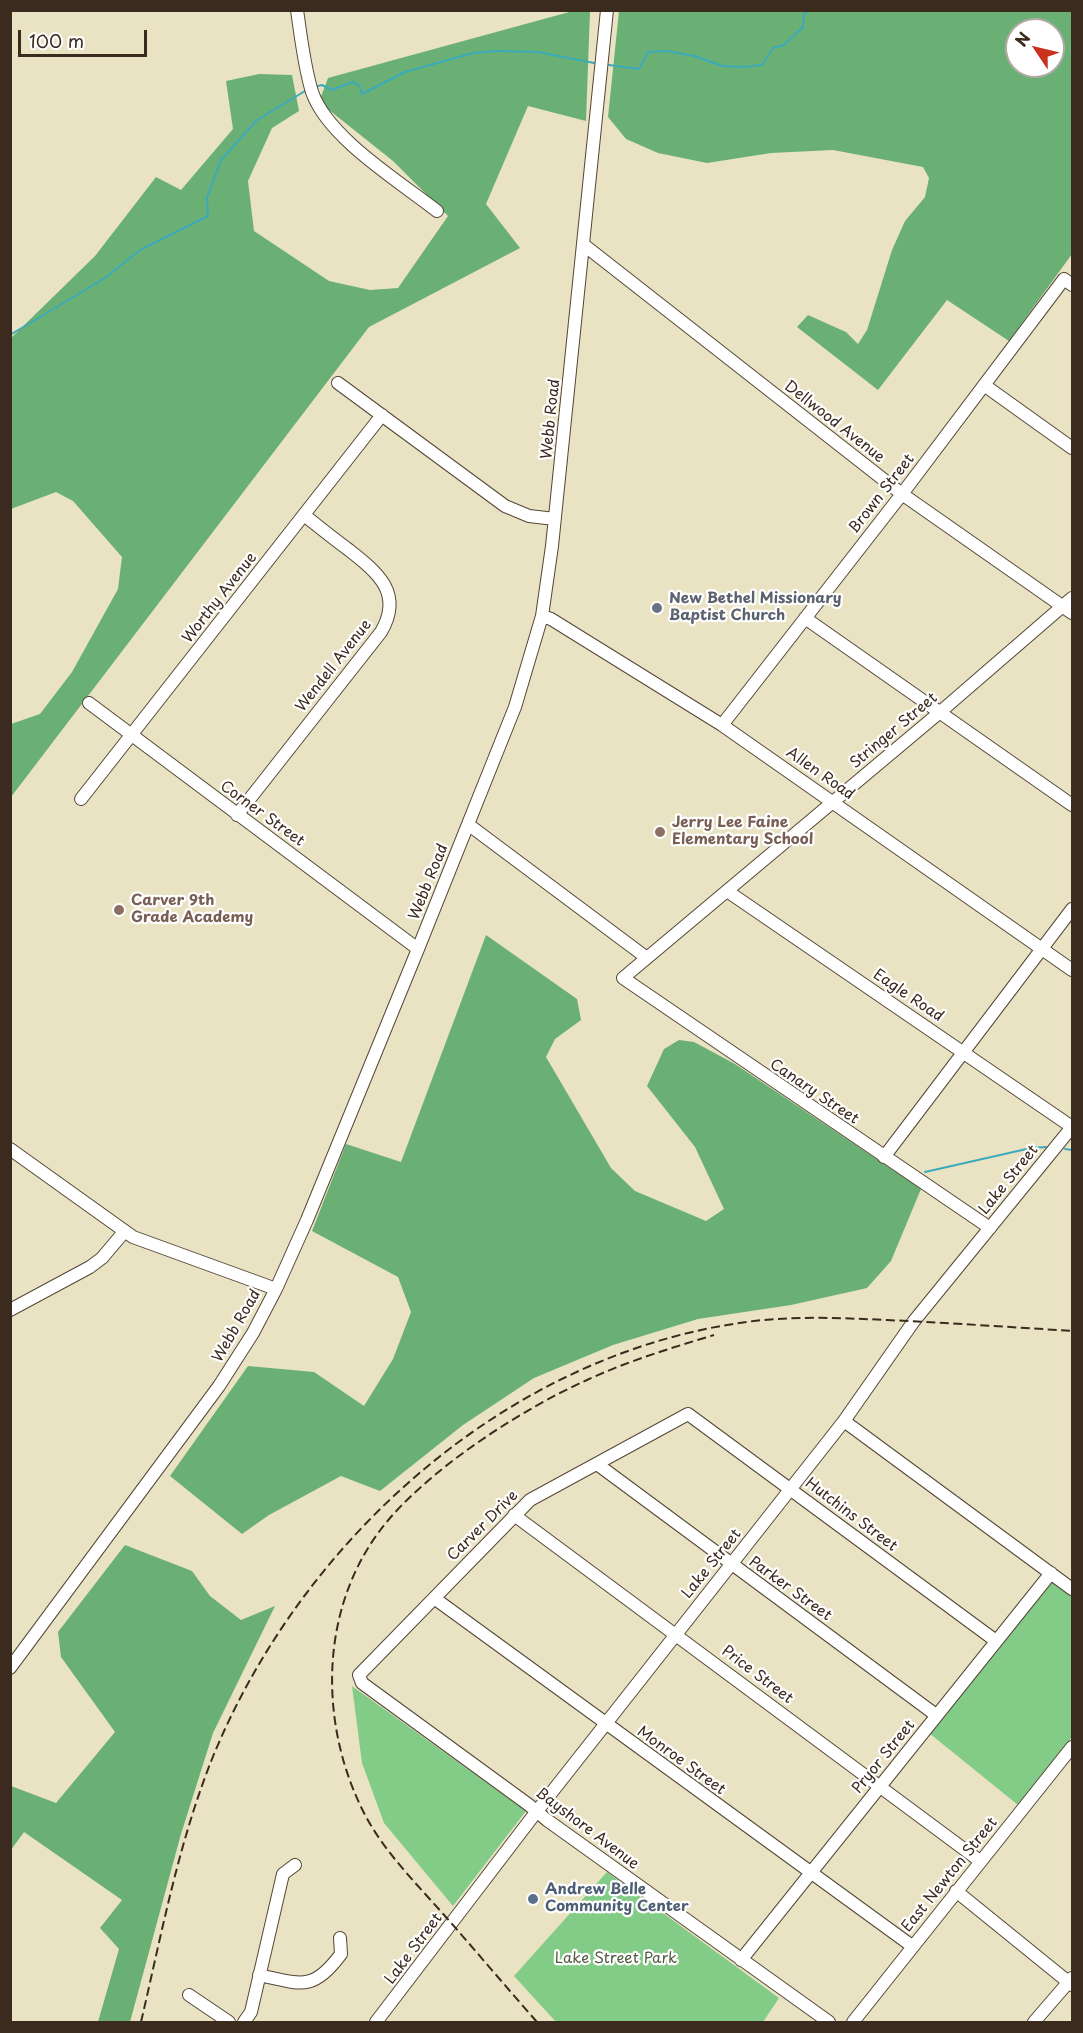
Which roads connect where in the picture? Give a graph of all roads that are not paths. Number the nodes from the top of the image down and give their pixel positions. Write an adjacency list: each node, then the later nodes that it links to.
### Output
1 (297, 10): 3 (street)
2 (607, 10): 4 (street, Webb Road)
3 (437, 211)
4 (584, 245): 10 (street, Dellwood Avenue); 12 (street, Webb Road)
5 (1068, 282): 7 (street, Brown Street)
6 (338, 383): 8 (street)
7 (984, 385): 9 (street); 10 (street, Brown Street)
8 (382, 415): 11 (street, Worthy Avenue); 12 (street)
9 (1072, 448)
10 (902, 494): 13 (street, Dellwood Avenue); 15 (street, Brown Street)
11 (304, 515): 19 (street, Worthy Avenue); 23 (street, Wendell Avenue)
12 (555, 519): 14 (street, Webb Road)
13 (1069, 606): 17 (street, Stringer Street)
14 (542, 616): 18 (street, Allen Road); 24 (street, Webb Road)
15 (805, 618): 17 (street); 18 (street, Brown Street)
16 (89, 703): 19 (street, Corner Street)
17 (939, 713): 21 (street, Stringer Street); 22 (street)
18 (722, 725): 21 (street, Allen Road)
19 (131, 735): 20 (street, Worthy Avenue); 23 (street, Corner Street)
20 (81, 799)
21 (832, 802): 25 (street, Stringer Street); 28 (street, Allen Road)
22 (1072, 806)
23 (237, 815): 27 (street, Corner Street)
24 (469, 825): 27 (street, Webb Road); 29 (street)
25 (727, 891): 29 (street, Stringer Street); 32 (street, Eagle Road)
26 (1072, 909): 28 (street)
27 (418, 949): 38 (street, Webb Road)
28 (1042, 949): 30 (street, Allen Road); 32 (street)
29 (647, 958): 31 (street, Stringer Street)
30 (1072, 970)
31 (623, 978): 35 (street, Canary Street)
32 (963, 1052): 33 (street, Eagle Road); 35 (street)
33 (1072, 1127): 36 (street, Lake Street)
34 (10, 1149): 37 (street)
35 (884, 1157): 36 (street, Canary Street)
36 (990, 1228): 41 (street, Lake Street)
37 (124, 1232): 38 (street); 39 (street)
38 (276, 1289): 51 (street, Webb Road)
39 (10, 1310)
40 (688, 1414): 42 (street, Carver Drive); 43 (street, Hutchins Street)
41 (844, 1421): 43 (street, Lake Street); 46 (street)
42 (597, 1464): 44 (street, Carver Drive); 45 (street, Parker Street)
43 (791, 1489): 45 (street, Lake Street); 50 (street, Hutchins Street)
44 (514, 1515): 48 (street, Carver Drive); 49 (street, Price Street)
45 (731, 1564): 49 (street, Lake Street); 53 (street, Parker Street)
46 (1051, 1573): 47 (street); 50 (street, Pryor Street)
47 (1072, 1589)
48 (434, 1598): 52 (street, Carver Drive); 54 (street, Monroe Street)
49 (676, 1634): 54 (street, Lake Street); 56 (street, Price Street)
50 (996, 1641): 53 (street, Pryor Street)
51 (11, 1668)
52 (359, 1678): 57 (street, Bayshore Avenue)
53 (936, 1715): 56 (street, Pryor Street)
54 (605, 1724): 57 (street, Lake Street); 60 (street, Monroe Street)
55 (1072, 1747): 58 (street, East Newton Street)
56 (880, 1786): 58 (street, Price Street); 60 (street, Pryor Street)
57 (537, 1811): 64 (street, Bayshore Avenue); 70 (street, Lake Street)
58 (980, 1861): 61 (street, East Newton Street)
59 (295, 1866): 65 (street)
60 (810, 1873): 63 (street, Monroe Street); 64 (street, Pryor Street)
61 (956, 1891): 63 (street, East Newton Street); 66 (street)
62 (340, 1938): 65 (street)
63 (912, 1946): 72 (street, East Newton Street)
64 (741, 1960): 71 (street, Bayshore Avenue)
65 (259, 1975): 69 (street)
66 (1071, 1982): 73 (street)
67 (189, 1995): 68 (street)
68 (229, 2022)
69 (244, 2022)
70 (376, 2022)
71 (829, 2022)
72 (853, 2022)
73 (1034, 2022)

